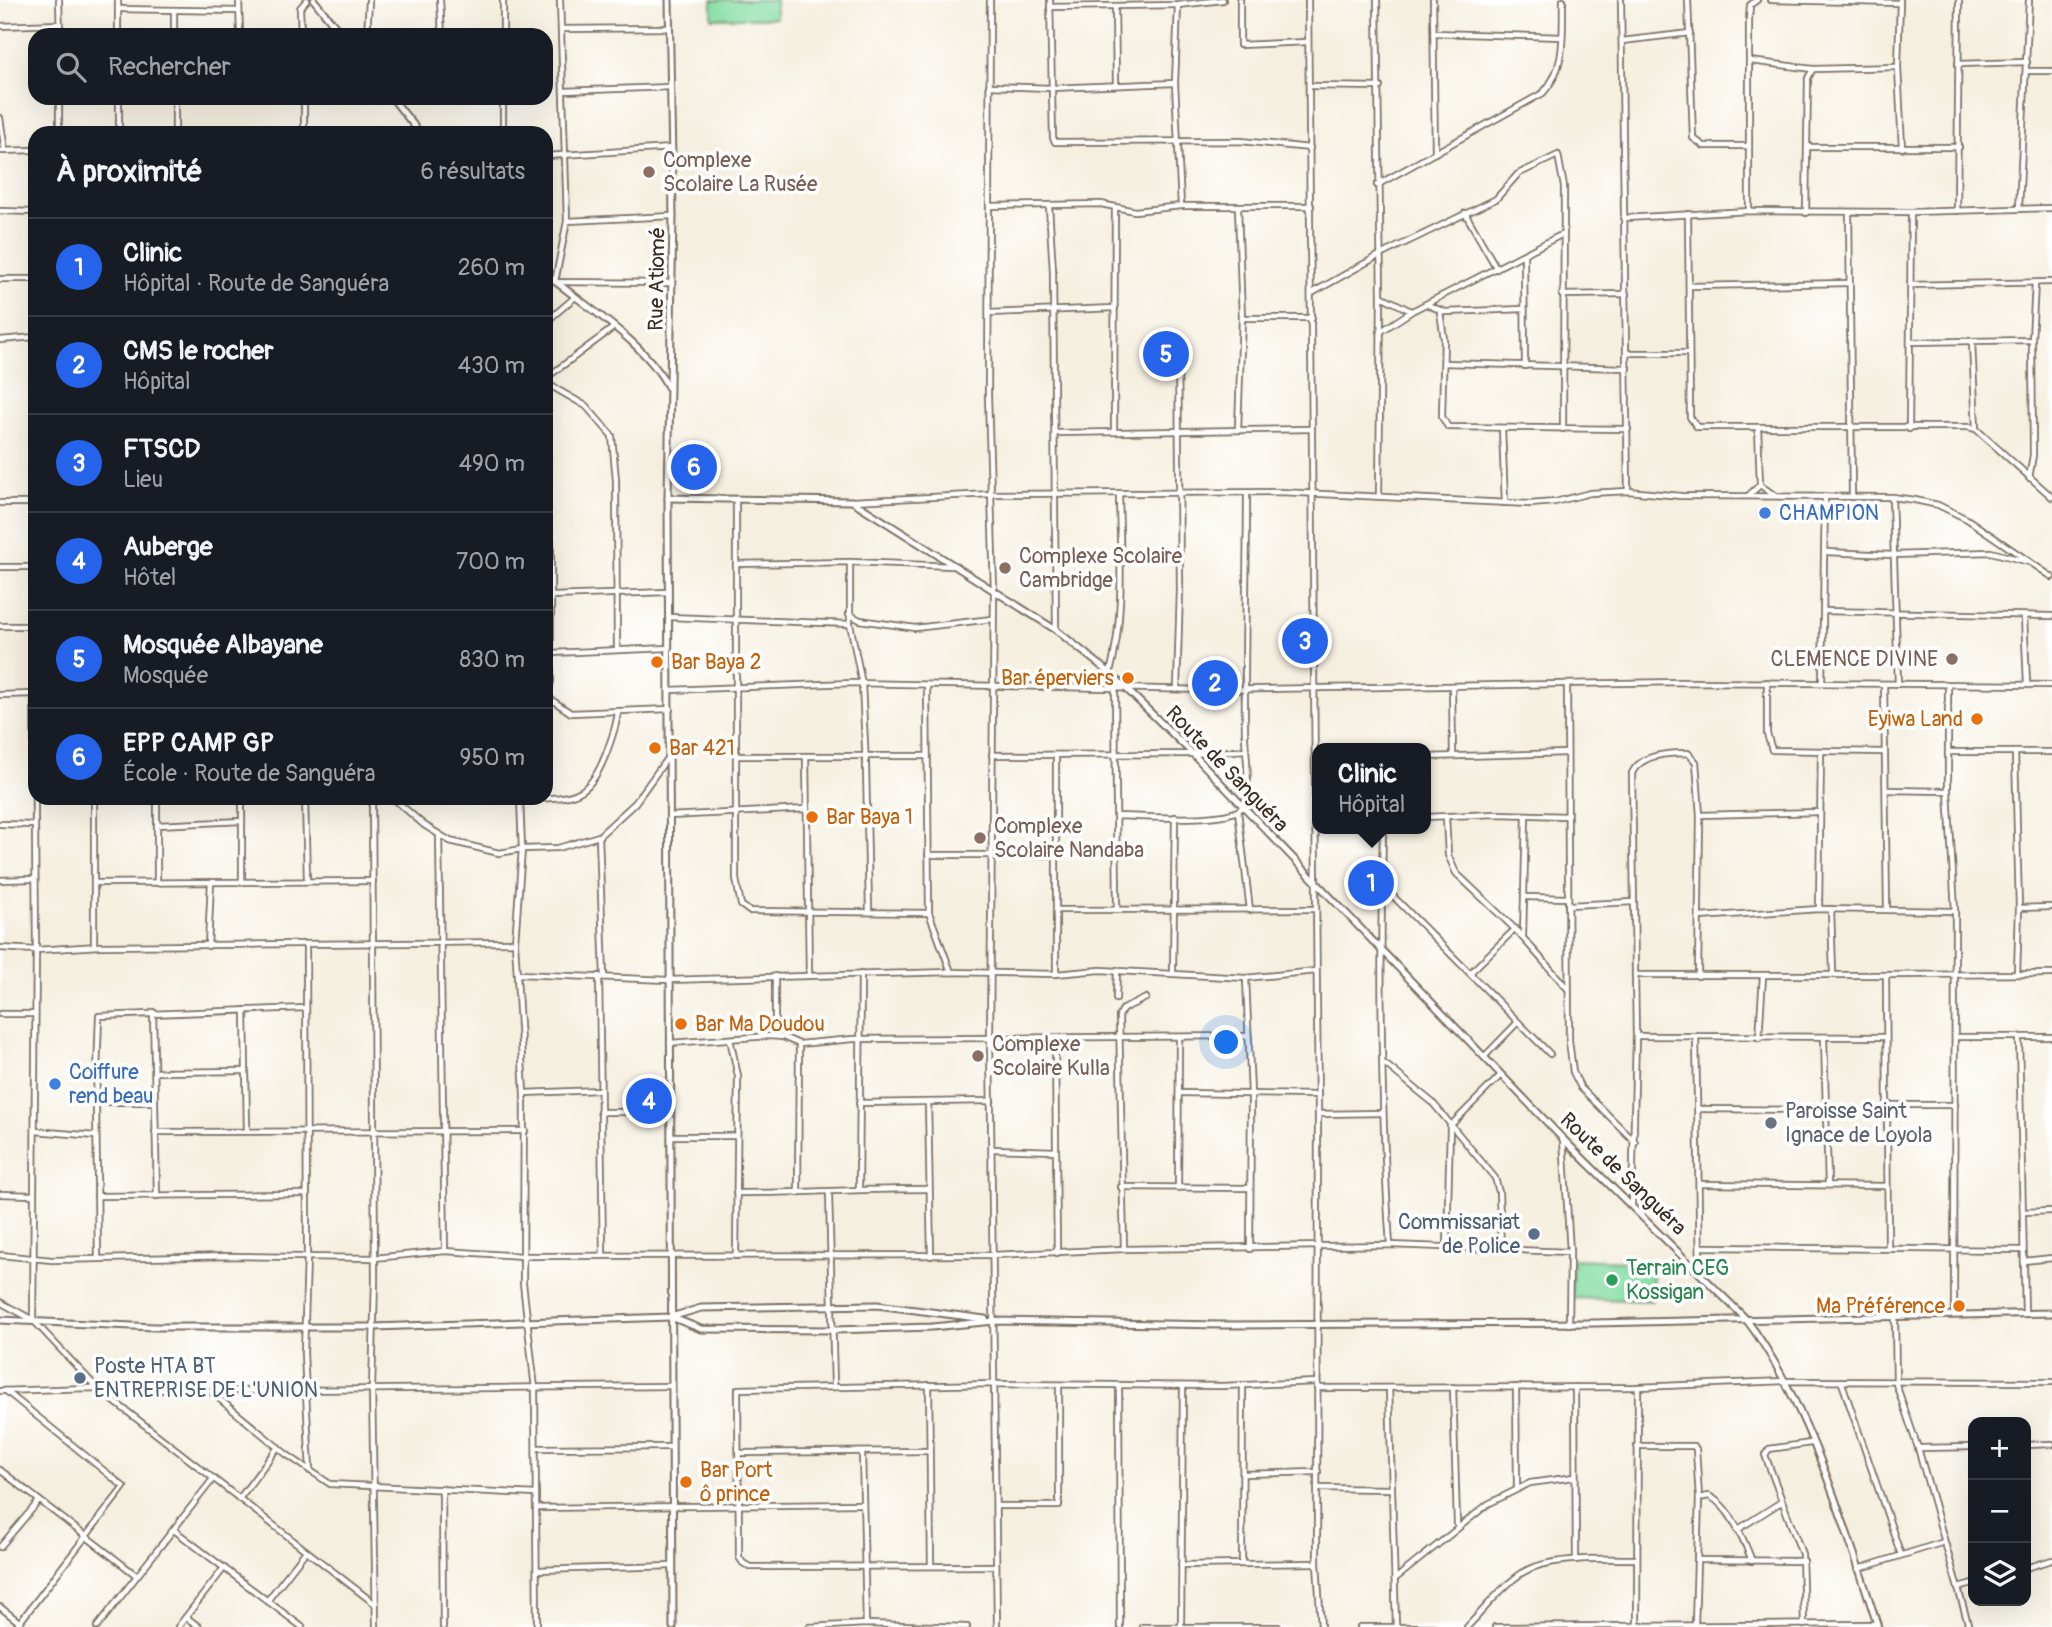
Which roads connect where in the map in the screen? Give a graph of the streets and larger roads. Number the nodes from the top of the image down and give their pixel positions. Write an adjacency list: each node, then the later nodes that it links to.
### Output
1 (59, 0): 33 (street)
2 (118, 0): 30 (street)
3 (239, 0): 32 (street)
4 (307, 0): 40 (street)
5 (314, 0): 35 (street)
6 (369, 0): 41 (street)
7 (440, 0): 42 (street)
8 (503, 0): 43 (street)
9 (560, 0): 45 (street)
10 (668, 0): 44 (street, Rue Atiomé)
11 (990, 0): 59 (street)
12 (1050, 0): 29 (street)
13 (1223, 0): 27 (street)
14 (1240, 0): 50 (street)
15 (1308, 0): 50 (street)
16 (1377, 0): 63 (street)
17 (1433, 0): 46 (street)
18 (1563, 0): 48 (street)
19 (1621, 0): 49 (street)
20 (1688, 0): 47 (street)
21 (1757, 0): 51 (street)
22 (1770, 0): 25 (street)
23 (1959, 0): 53 (street)
24 (2029, 0): 52 (street)
25 (1900, 2): 54 (street)
26 (1139, 3): 27 (street); 28 (street)
27 (1178, 5): 58 (street)
28 (1115, 6): 29 (street); 60 (street)
29 (1050, 7): 64 (street)
30 (118, 9): 31 (street); 37 (street)
31 (174, 10): 32 (street); 38 (street)
32 (239, 11): 39 (street)
33 (60, 24): 34 (street); 36 (street)
34 (0, 26)
35 (336, 27)
36 (60, 28)
37 (118, 28)
38 (174, 28)
39 (240, 28)
40 (301, 28)
41 (367, 28)
42 (442, 28)
43 (503, 28)
44 (669, 28): 45 (street); 62 (street, Rue Atiomé)
45 (561, 29): 65 (street)
46 (1434, 33): 48 (street); 88 (street)
47 (1690, 33): 49 (street); 80 (street)
48 (1562, 37): 88 (street)
49 (1622, 41): 110 (street)
50 (1307, 42): 61 (street)
51 (1750, 61): 55 (street); 80 (street)
52 (2027, 62): 53 (street); 56 (street)
53 (1958, 64): 82 (street)
54 (1898, 68): 55 (street); 85 (street)
55 (1812, 69): 81 (street)
56 (2026, 71): 57 (street); 99 (street)
57 (2052, 71)
58 (1175, 83): 60 (street); 79 (street)
59 (989, 86): 64 (street); 92 (street)
60 (1116, 86): 64 (street)
61 (1310, 86): 63 (street); 84 (street)
62 (670, 87): 65 (street); 83 (street, Rue Atiomé)
63 (1380, 87): 91 (street)
64 (1051, 88): 79 (street)
65 (563, 91): 89 (street)
66 (60, 105): 73 (street)
67 (119, 105): 74 (street)
68 (175, 105): 75 (street)
69 (304, 105): 76 (street)
70 (397, 105): 77 (street)
71 (503, 105): 78 (street)
72 (0, 118): 87 (street)
73 (59, 126)
74 (119, 126)
75 (175, 126)
76 (304, 126)
77 (414, 126)
78 (503, 126)
79 (1177, 141): 84 (street); 94 (street)
80 (1749, 146): 101 (street)
81 (1808, 147): 85 (street); 107 (street)
82 (1959, 147): 85 (street); 102 (street)
83 (672, 148): 89 (street); 109 (street, Rue Atiomé)
84 (1310, 148): 96 (street)
85 (1902, 148)
86 (28, 150): 87 (street)
87 (3, 151)
88 (1435, 153): 91 (street)
89 (567, 155): 90 (street); 111 (street)
90 (553, 156)
91 (1377, 185): 114 (street)
92 (989, 206): 93 (street); 136 (street)
93 (1049, 206): 97 (street); 134 (street)
94 (1181, 206): 95 (street); 97 (street)
95 (1238, 206): 96 (street); 138 (street)
96 (1311, 206): 125 (street)
97 (1115, 207): 131 (street)
98 (2052, 208): 99 (street)
99 (2019, 209): 102 (street)
100 (0, 211): 103 (street)
101 (1749, 211): 107 (street); 108 (street)
102 (1957, 211): 105 (street)
103 (28, 212)
104 (1849, 212): 105 (street); 107 (street); 121 (street)
105 (1911, 212): 123 (street)
106 (1465, 213): 112 (street); 114 (street); 115 (street)
107 (1806, 213)
108 (1688, 214): 110 (street); 124 (street)
109 (673, 216): 111 (street); 119 (street, Rue Atiomé)
110 (1625, 218): 126 (street)
111 (567, 221): 118 (street)
112 (1561, 235): 113 (street); 127 (street)
113 (1524, 254): 115 (street); 132 (street)
114 (1378, 256): 125 (street); 128 (street)
115 (1497, 269): 130 (street)
116 (0, 279): 117 (street)
117 (28, 279)
118 (555, 282): 119 (street); 129 (street)
119 (673, 282): 156 (street, Rue Atiomé)
120 (2052, 282): 122 (street)
121 (1849, 283): 124 (street); 158 (street)
122 (2035, 283): 123 (street); 145 (street)
123 (1910, 285): 146 (street)
124 (1691, 286): 148 (street)
125 (1312, 293): 139 (street)
126 (1626, 294): 127 (street); 149 (street)
127 (1562, 295): 152 (street)
128 (1381, 296): 133 (street); 141 (street)
129 (574, 298): 137 (street); 140 (street)
130 (1428, 305): 133 (street); 135 (street)
131 (1115, 308): 134 (street); 167 (street)
132 (1524, 309): 135 (street); 151 (street)
133 (1412, 311): 141 (street)
134 (1053, 312): 136 (street); 168 (street)
135 (1440, 312): 150 (street)
136 (989, 313): 176 (street)
137 (553, 316)
138 (1242, 318): 139 (street); 159 (street)
139 (1312, 318): 160 (street)
140 (613, 328): 154 (street); 156 (street)
141 (1380, 332): 178 (street)
142 (28, 338): 144 (street)
143 (1178, 338): 166 (street)
144 (0, 340)
145 (2032, 340): 147 (street); 169 (street)
146 (1910, 342): 147 (street); 164 (street)
147 (1972, 342): 165 (street)
148 (1689, 352): 149 (street); 157 (street)
149 (1627, 353): 153 (street)
150 (1444, 363): 151 (street); 161 (street)
151 (1525, 366): 152 (street)
152 (1563, 367): 153 (street); 162 (street)
153 (1627, 368): 163 (street)
154 (553, 375)
155 (553, 385): 204 (street)
156 (669, 390): 185 (street)
157 (1758, 427): 158 (street); 170 (street)
158 (1849, 428): 164 (street); 182 (street)
159 (1238, 429): 160 (street); 166 (street)
160 (1311, 429): 172 (street)
161 (1502, 429): 162 (street); 190 (street)
162 (1563, 429): 163 (street)
163 (1628, 429): 171 (street)
164 (1909, 429): 165 (street)
165 (1976, 429): 169 (street)
166 (1179, 430): 167 (street); 175 (street)
167 (1114, 431): 168 (street)
168 (1055, 432): 177 (street)
169 (2029, 478): 184 (street)
170 (1760, 485): 179 (street); 180 (street)
171 (1628, 491): 180 (street); 190 (street)
172 (1312, 492): 173 (street); 178 (street); 238 (street)
173 (1247, 493): 175 (street); 237 (street)
174 (1119, 494): 175 (street); 177 (street); 221 (street)
175 (1179, 494): 235 (street)
176 (992, 495): 177 (street); 187 (street); 202 (street)
177 (1056, 495): 217 (street)
178 (1379, 495): 190 (street)
179 (1775, 495): 180 (street); 181 (street)
180 (1748, 496)
181 (1825, 496): 182 (street); 192 (street)
182 (1852, 496): 183 (street)
183 (1892, 497): 191 (street); 194 (street)
184 (2052, 497)
185 (668, 498): 186 (street); 203 (street)
186 (736, 499): 187 (street); 197 (street)
187 (852, 501): 198 (street, Route de Sanguéra)
188 (0, 503): 189 (street)
189 (28, 503)
190 (1505, 503)
191 (2004, 542): 193 (street); 196 (street)
192 (1826, 552): 194 (street); 206 (street)
193 (1998, 553): 194 (street); 196 (street)
194 (1893, 555): 208 (street)
195 (850, 562): 197 (street); 198 (street); 207 (street)
196 (2033, 564): 201 (street)
197 (736, 565): 212 (street)
198 (953, 566): 202 (street, Route de Sanguéra)
199 (0, 567): 200 (street)
200 (28, 567)
201 (2052, 577)
202 (994, 590): 213 (street); 217 (street, Route de Sanguéra)
203 (668, 592): 204 (street); 211 (street)
204 (617, 593): 205 (street); 219 (street)
205 (553, 596)
206 (1824, 611): 208 (street); 223 (street)
207 (849, 614): 213 (street); 214 (street)
208 (1896, 614): 209 (street); 228 (street)
209 (2024, 616): 210 (street); 224 (street)
210 (2052, 616)
211 (669, 617): 212 (street); 218 (street)
212 (735, 619): 214 (street); 236 (street)
213 (992, 619): 230 (street)
214 (850, 624): 225 (street)
215 (0, 626): 216 (street)
216 (28, 626)
217 (1056, 630): 221 (street, Route de Sanguéra)
218 (670, 648): 219 (street); 239 (street)
219 (617, 649): 220 (street)
220 (553, 653)
221 (1110, 673): 233 (street, Route de Sanguéra)
222 (1767, 682): 223 (street); 226 (street); 247 (street)
223 (1822, 682): 227 (street)
224 (2026, 683): 231 (street); 232 (street)
225 (862, 684): 229 (street); 236 (street); 259 (street)
226 (1567, 684): 234 (street); 252 (street)
227 (1884, 684): 228 (street); 248 (street)
228 (1898, 684): 231 (street)
229 (927, 685): 230 (street); 260 (street)
230 (992, 685): 233 (street); 256 (street)
231 (1948, 685): 249 (street)
232 (2052, 685)
233 (1119, 686): 235 (street); 254 (street); 255 (street, Route de Sanguéra)
234 (1452, 686): 238 (street); 261 (street)
235 (1177, 688): 237 (street)
236 (735, 689): 239 (street); 258 (street)
237 (1244, 689): 238 (street); 246 (street)
238 (1315, 689): 245 (street)
239 (670, 690): 243 (street)
240 (28, 694): 241 (street)
241 (0, 695)
242 (553, 701): 244 (street)
243 (670, 709): 244 (street); 257 (street)
244 (618, 711): 266 (street)
245 (1316, 743)
246 (1245, 750): 255 (street); 275 (street)
247 (1821, 752): 248 (street); 279 (street)
248 (1883, 752): 264 (street)
249 (1948, 752): 250 (street); 265 (street)
250 (2015, 752): 251 (street); 316 (street)
251 (2052, 752)
252 (1567, 753): 261 (street); 284 (street)
253 (1056, 754): 254 (street); 256 (street); 299 (street)
254 (1117, 754): 255 (street); 283 (street)
255 (1193, 754): 275 (street, Route de Sanguéra)
256 (992, 755): 297 (street)
257 (668, 756): 282 (street); 295 (street)
258 (736, 756): 262 (street); 277 (street)
259 (866, 756): 260 (street); 262 (street); 324 (street)
260 (926, 756): 298 (street)
261 (1453, 756): 263 (street)
262 (806, 757): 276 (street)
263 (1431, 757)
264 (1886, 790): 265 (street); 321 (street)
265 (1948, 791): 325 (street)
266 (553, 799)
267 (34, 805): 290 (street)
268 (94, 805): 306 (street)
269 (157, 805): 291 (street)
270 (243, 805): 288 (street)
271 (305, 805): 302 (street)
272 (372, 805): 303 (street)
273 (402, 805): 294 (street)
274 (520, 805): 296 (street)
275 (1243, 806): 278 (street); 308 (street, Route de Sanguéra)
276 (807, 809): 277 (street); 326 (street)
277 (736, 811): 282 (street); 326 (street)
278 (1238, 811): 285 (street); 323 (street)
279 (1820, 812): 281 (street); 319 (street)
280 (1526, 815): 284 (street); 287 (street); 310 (street)
281 (1700, 815): 312 (street); 328 (street)
282 (670, 816): 361 (street)
283 (1117, 816): 285 (street); 317 (street)
284 (1567, 816): 311 (street)
285 (1175, 817): 314 (street)
286 (1431, 817): 287 (street)
287 (1446, 817): 329 (street)
288 (242, 821): 291 (street); 305 (street)
289 (0, 824): 290 (street)
290 (34, 825): 300 (street)
291 (157, 825): 307 (street)
292 (1315, 834): 308 (street)
293 (1383, 834): 309 (street)
294 (439, 835): 296 (street); 331 (street)
295 (599, 836): 296 (street); 358 (street)
296 (522, 849): 332 (street)
297 (992, 854): 298 (street); 299 (street); 349 (street)
298 (928, 855): 327 (street)
299 (1055, 855): 322 (street)
300 (34, 879): 301 (street); 338 (street)
301 (0, 880)
302 (307, 881): 303 (street); 305 (street)
303 (373, 881): 334 (street)
304 (211, 882): 305 (street); 307 (street); 336 (street)
305 (242, 882)
306 (94, 883): 307 (street); 335 (street)
307 (157, 883)
308 (1315, 884): 318 (street); 339 (street, Route de Sanguéra)
309 (1382, 886): 339 (street); 344 (street)
310 (1526, 897): 311 (street); 330 (street)
311 (1568, 898): 313 (street)
312 (1634, 902): 313 (street); 355 (street)
313 (1568, 905): 362 (street)
314 (1176, 907): 317 (street); 323 (street); 341 (street)
315 (2052, 907): 316 (street)
316 (2019, 908): 351 (street)
317 (1116, 909): 322 (street)
318 (1315, 909): 323 (street); 342 (street)
319 (1819, 909): 320 (street); 328 (street)
320 (1831, 909): 321 (street); 345 (street)
321 (1887, 909): 325 (street)
322 (1056, 910): 350 (street)
323 (1250, 910)
324 (869, 911): 326 (street); 327 (street)
325 (1955, 911): 346 (street)
326 (808, 913): 354 (street)
327 (929, 913): 343 (street)
328 (1699, 917): 359 (street)
329 (1515, 929): 330 (street); 344 (street)
330 (1523, 938): 362 (street)
331 (440, 942): 332 (street); 334 (street); 420 (street)
332 (515, 942): 347 (street)
333 (306, 945): 334 (street); 336 (street); 365 (street)
334 (374, 945): 419 (street)
335 (94, 946): 336 (street); 338 (street)
336 (208, 946)
337 (0, 948): 338 (street)
338 (36, 950): 369 (street)
339 (1381, 952): 390 (street, Route de Sanguéra); 391 (street)
340 (1117, 970): 341 (street); 350 (street); 364 (street)
341 (1173, 971): 360 (street)
342 (1316, 971): 360 (street); 399 (street)
343 (951, 972): 348 (street); 349 (street)
344 (1471, 972): 370 (street)
345 (1833, 973): 356 (street); 357 (street)
346 (1955, 973): 351 (street); 357 (street); 376 (street)
347 (517, 974): 358 (street); 396 (street)
348 (860, 974): 354 (street); 386 (street)
349 (993, 974): 350 (street); 379 (street)
350 (1056, 974)
351 (2017, 974): 352 (street)
352 (2052, 974)
353 (775, 975): 354 (street); 361 (street); 373 (street)
354 (809, 975)
355 (1635, 975): 359 (street); 372 (street)
356 (1763, 975): 359 (street); 383 (street)
357 (1886, 975): 375 (street)
358 (601, 976): 361 (street); 395 (street)
359 (1698, 976)
360 (1246, 978): 371 (street)
361 (669, 980): 387 (street)
362 (1569, 989): 425 (street)
363 (1146, 998): 380 (street)
364 (1116, 999)
365 (306, 1007): 366 (street); 418 (street)
366 (245, 1010): 367 (street); 392 (street)
367 (153, 1012): 393 (street); 401 (street)
368 (0, 1014): 369 (street)
369 (35, 1014): 414 (street)
370 (1518, 1023): 389 (street); 390 (street)
371 (1247, 1036): 381 (street); 398 (street)
372 (1636, 1036): 382 (street); 425 (street)
373 (775, 1037): 384 (street); 388 (street)
374 (1824, 1037): 375 (street); 383 (street); 408 (street)
375 (1885, 1037): 405 (street)
376 (1955, 1037): 377 (street); 406 (street)
377 (2019, 1037): 378 (street); 446 (street)
378 (2052, 1037)
379 (990, 1038): 385 (street); 386 (street); 400 (street)
380 (1118, 1038): 381 (street); 385 (street); 431 (street)
381 (1179, 1038): 397 (street)
382 (1696, 1038): 383 (street); 407 (street)
383 (1759, 1038)
384 (730, 1039): 387 (street); 423 (street)
385 (1055, 1039): 427 (street)
386 (860, 1040): 388 (street); 404 (street)
387 (670, 1043): 410 (street)
388 (799, 1044): 437 (street)
389 (1550, 1054)
390 (1484, 1057): 394 (street, Route de Sanguéra)
391 (1384, 1063): 411 (street); 413 (street)
392 (246, 1071): 393 (street); 415 (street)
393 (155, 1072): 402 (street)
394 (1501, 1075): 413 (street); 424 (street, Route de Sanguéra)
395 (600, 1090): 396 (street); 409 (street)
396 (524, 1093): 416 (street)
397 (1180, 1093): 398 (street); 432 (street)
398 (1251, 1094): 399 (street); 433 (street)
399 (1318, 1095): 412 (street)
400 (991, 1101): 403 (street); 426 (street)
401 (96, 1102): 402 (street); 421 (street)
402 (155, 1102): 417 (street)
403 (928, 1102): 404 (street); 435 (street)
404 (859, 1103): 434 (street)
405 (1887, 1105): 406 (street); 430 (street)
406 (1955, 1105): 455 (street)
407 (1699, 1110): 408 (street); 428 (street)
408 (1825, 1110): 429 (street)
409 (600, 1112): 410 (street); 461 (street)
410 (670, 1112): 422 (street)
411 (1383, 1114): 412 (street); 447 (street)
412 (1318, 1115): 448 (street)
413 (1450, 1126): 449 (street); 454 (street)
414 (35, 1131): 421 (street); 441 (street)
415 (247, 1131): 417 (street); 418 (street)
416 (525, 1131): 420 (street); 467 (street)
417 (155, 1132): 443 (street)
418 (307, 1132): 419 (street); 439 (street)
419 (372, 1133): 420 (street); 471 (street)
420 (445, 1133): 457 (street)
421 (96, 1136): 442 (street)
422 (669, 1136): 423 (street); 463 (street)
423 (736, 1136): 436 (street)
424 (1563, 1139): 444 (street, Route de Sanguéra); 458 (street)
425 (1634, 1142): 444 (street)
426 (992, 1149): 427 (street); 465 (street)
427 (1056, 1151): 460 (street)
428 (1699, 1184): 429 (street); 450 (street)
429 (1828, 1185): 430 (street)
430 (1887, 1186): 451 (street)
431 (1121, 1187): 432 (street); 452 (street)
432 (1178, 1188): 433 (street)
433 (1250, 1188): 453 (street)
434 (859, 1189): 435 (street); 440 (street)
435 (929, 1189): 464 (street)
436 (736, 1193): 437 (street); 468 (street)
437 (798, 1193): 440 (street)
438 (0, 1194): 441 (street)
439 (307, 1194): 443 (street); 469 (street)
440 (829, 1194): 459 (street)
441 (33, 1195): 466 (street)
442 (97, 1196): 443 (street); 470 (street)
443 (157, 1196)
444 (1632, 1205): 474 (street, Route de Sanguéra)
445 (2052, 1211): 446 (street)
446 (2023, 1212): 456 (street)
447 (1390, 1245): 448 (street); 449 (street)
448 (1318, 1247): 453 (street); 489 (street)
449 (1447, 1247): 454 (street)
450 (1700, 1247): 451 (street); 474 (street)
451 (1888, 1247): 455 (street)
452 (1124, 1249): 453 (street); 460 (street)
453 (1250, 1249)
454 (1501, 1249): 458 (street)
455 (1955, 1249): 456 (street); 479 (street)
456 (2023, 1250): 473 (street)
457 (446, 1251): 467 (street); 471 (street)
458 (1570, 1252): 487 (street)
459 (829, 1253): 464 (street); 468 (street); 476 (street)
460 (1058, 1253): 465 (street)
461 (603, 1254): 463 (street); 467 (street)
462 (0, 1255): 466 (street)
463 (669, 1255): 468 (street); 481 (street)
464 (931, 1255): 465 (street)
465 (993, 1255): 486 (street)
466 (33, 1256): 470 (street); 484 (street)
467 (522, 1256): 485 (street)
468 (736, 1256)
469 (307, 1257): 470 (street); 471 (street); 488 (street)
470 (98, 1258)
471 (374, 1258): 490 (street)
472 (2052, 1258): 473 (street)
473 (2024, 1261): 478 (street)
474 (1700, 1270): 482 (street, Route de Sanguéra)
475 (0, 1302): 484 (street)
476 (832, 1306): 481 (street); 486 (street); 491 (street)
477 (2052, 1312): 478 (street)
478 (2025, 1313): 479 (street)
479 (1954, 1315): 480 (street)
480 (1895, 1316): 482 (street); 496 (street)
481 (671, 1317): 485 (street); 491 (street); 503 (street)
482 (1745, 1318): 487 (street); 492 (street, Route de Sanguéra)
483 (0, 1320): 484 (street)
484 (33, 1320): 488 (street); 509 (street)
485 (529, 1320): 490 (street); 513 (street)
486 (995, 1321): 489 (street); 491 (street); 495 (street)
487 (1569, 1324): 489 (street)
488 (306, 1325): 490 (street); 512 (street)
489 (1317, 1325): 502 (street)
490 (373, 1326): 510 (street)
491 (834, 1330): 497 (street)
492 (1785, 1381): 494 (street); 508 (street); 516 (street, Route de Sanguéra)
493 (2052, 1382): 496 (street)
494 (1842, 1383): 496 (street); 556 (street)
495 (995, 1384): 498 (street); 499 (street); 547 (street)
496 (1896, 1384): 524 (street)
497 (834, 1385): 498 (street); 527 (street)
498 (929, 1385): 525 (street)
499 (1059, 1385): 504 (street); 547 (street)
500 (1183, 1385): 501 (street); 504 (street); 569 (street)
501 (1243, 1385): 502 (street); 531 (street)
502 (1317, 1385): 511 (street); 530 (street)
503 (672, 1386): 513 (street); 521 (street)
504 (1119, 1386): 604 (street)
505 (1453, 1387): 506 (street); 511 (street); 549 (street)
506 (1516, 1387): 507 (street); 535 (street)
507 (1575, 1387): 508 (street); 532 (street)
508 (1637, 1387): 519 (street)
509 (97, 1388): 514 (street); 515 (street); 533 (street)
510 (372, 1388): 512 (street); 513 (street); 534 (street)
511 (1389, 1388): 538 (street)
512 (307, 1389): 515 (street); 529 (street)
513 (535, 1389): 523 (street)
514 (3, 1391): 552 (street)
515 (210, 1391): 520 (street)
516 (1811, 1443): 543 (street); 572 (street, Route de Sanguéra)
517 (2052, 1444): 518 (street)
518 (2031, 1445)
519 (1637, 1446): 540 (street); 557 (street)
520 (278, 1447): 529 (street); 541 (street)
521 (673, 1447): 523 (street); 545 (street)
522 (1968, 1447): 524 (street)
523 (536, 1448): 539 (street)
524 (1918, 1448): 553 (street)
525 (929, 1451): 526 (street); 567 (street)
526 (862, 1452): 527 (street); 544 (street)
527 (740, 1453): 546 (street)
528 (0, 1470): 542 (street)
529 (310, 1471): 534 (street)
530 (1318, 1472): 531 (street); 537 (street)
531 (1242, 1474): 563 (street)
532 (1574, 1478): 535 (street); 558 (street)
533 (213, 1479): 541 (street); 550 (street)
534 (373, 1487): 536 (street); 579 (street)
535 (1517, 1487): 549 (street)
536 (442, 1488): 539 (street); 598 (street)
537 (1318, 1488): 538 (street); 564 (street)
538 (1391, 1489): 575 (street)
539 (536, 1493): 548 (street)
540 (1699, 1498): 551 (street); 559 (street)
541 (239, 1499): 555 (street)
542 (39, 1501): 552 (street); 554 (street)
543 (1781, 1502): 551 (street); 562 (street)
544 (863, 1504): 546 (street); 565 (street)
545 (674, 1506): 546 (street); 548 (street); 566 (street)
546 (740, 1506): 565 (street)
547 (996, 1506): 568 (street)
548 (536, 1508): 573 (street)
549 (1457, 1525): 575 (street)
550 (174, 1530): 571 (street); 574 (street)
551 (1737, 1530): 561 (street)
552 (86, 1536): 574 (street); 583 (street)
553 (1944, 1542): 556 (street); 577 (street)
554 (0, 1547)
555 (306, 1551): 578 (street); 579 (street)
556 (1901, 1555): 572 (street)
557 (1635, 1559): 558 (street); 584 (street)
558 (1576, 1560): 610 (street)
559 (1698, 1560): 561 (street); 585 (street)
560 (2052, 1560): 570 (street)
561 (1752, 1561): 562 (street)
562 (1804, 1561): 586 (street)
563 (1242, 1563): 564 (street); 569 (street)
564 (1317, 1563): 607 (street)
565 (864, 1565): 567 (street); 582 (street)
566 (674, 1566): 573 (street); 600 (street)
567 (931, 1566): 568 (street)
568 (996, 1566): 603 (street)
569 (1181, 1566): 589 (street)
570 (2031, 1566)
571 (224, 1568): 578 (street); 581 (street)
572 (1858, 1569): 587 (street, Route de Sanguéra)
573 (537, 1570): 599 (street)
574 (136, 1575): 593 (street)
575 (1394, 1579): 590 (street)
576 (1968, 1585): 577 (street)
577 (1958, 1588): 613 (street)
578 (267, 1601): 596 (street)
579 (376, 1605): 597 (street)
580 (0, 1607): 583 (street)
581 (186, 1617): 594 (street); 595 (street)
582 (866, 1623): 588 (street); 601 (street)
583 (18, 1624)
584 (1637, 1624): 591 (street); 592 (street)
585 (1695, 1625): 592 (street); 612 (street)
586 (1804, 1625): 587 (street); 612 (street)
587 (1878, 1625)
588 (918, 1626): 602 (street)
589 (1181, 1626): 605 (street); 606 (street)
590 (1396, 1626): 608 (street); 609 (street)
591 (1548, 1626): 611 (street)
592 (1658, 1626)
593 (97, 1627)
594 (178, 1627)
595 (199, 1627)
596 (302, 1627)
597 (376, 1627)
598 (443, 1627)
599 (537, 1627)
600 (673, 1627)
601 (809, 1627)
602 (967, 1627)
603 (997, 1627)
604 (1120, 1627)
605 (1142, 1627)
606 (1278, 1627)
607 (1321, 1627)
608 (1360, 1627)
609 (1433, 1627)
610 (1467, 1627)
611 (1494, 1627)
612 (1754, 1627)
613 (1969, 1627)

